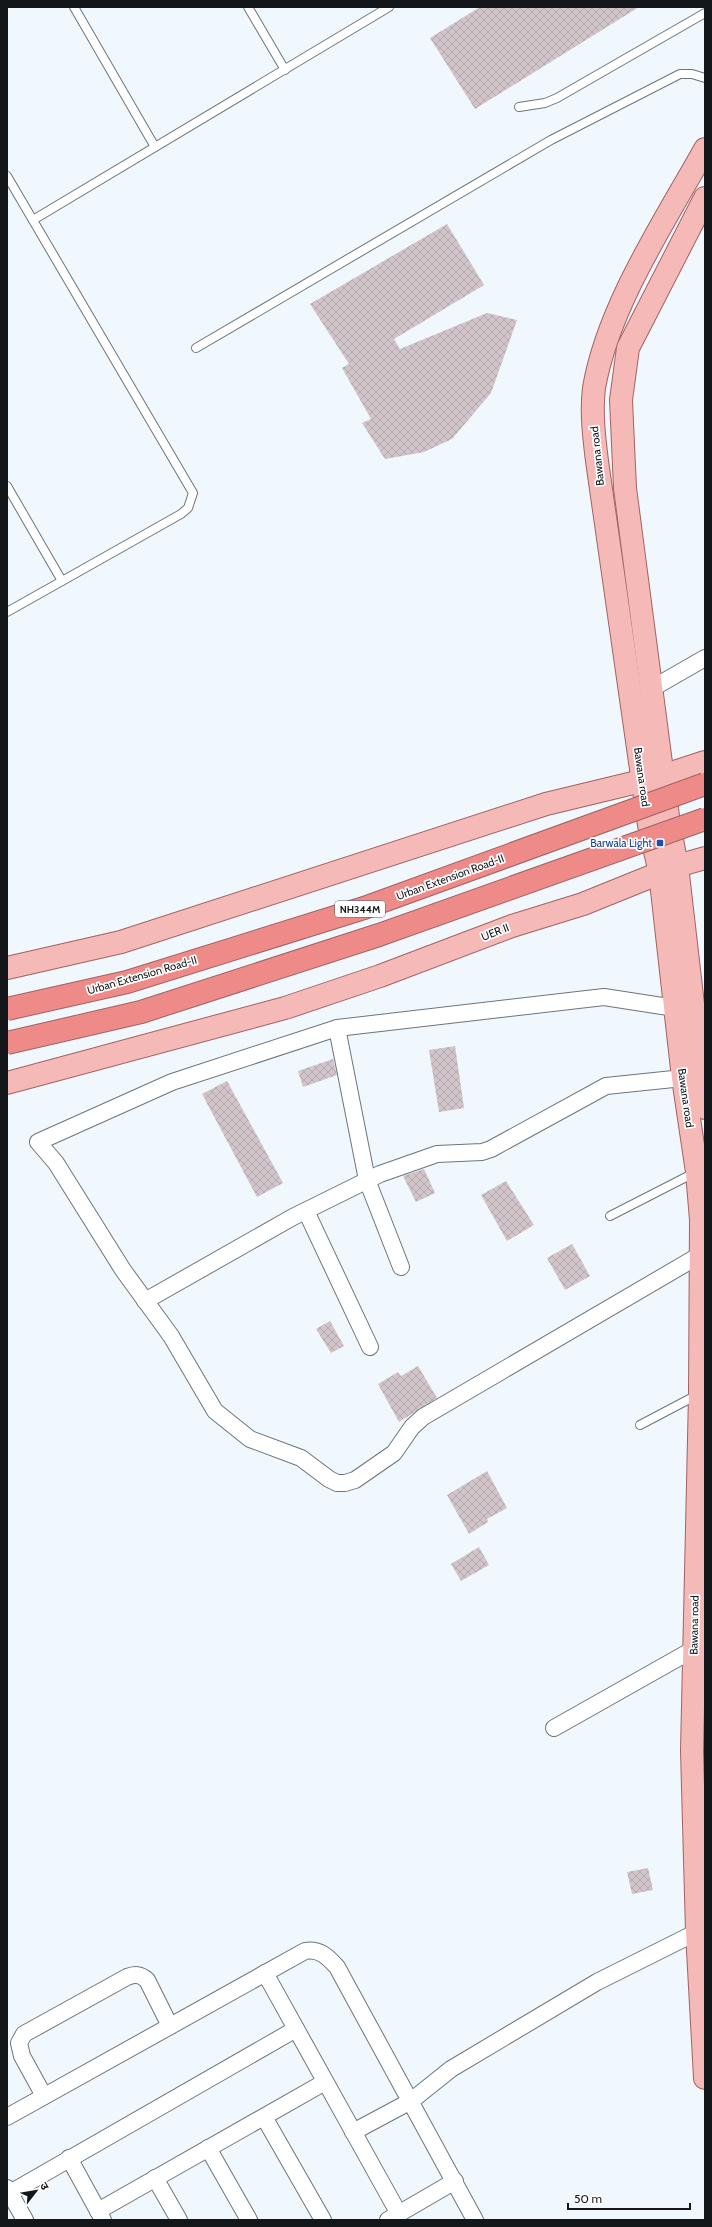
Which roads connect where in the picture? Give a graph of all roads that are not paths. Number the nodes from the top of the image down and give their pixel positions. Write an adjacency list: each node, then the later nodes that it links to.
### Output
1 (74, 7): 8 (lane)
2 (248, 7): 5 (lane)
3 (389, 7): 5 (lane)
4 (705, 13): 7 (lane)
5 (284, 70): 8 (lane)
6 (705, 78): 13 (lane)
7 (519, 107)
8 (155, 147): 12 (lane)
9 (705, 148): 20 (main road, Bawana road)
10 (7, 176): 12 (lane)
11 (705, 198): 18 (main road, Bawana road)
12 (33, 220): 15 (lane)
13 (196, 348)
14 (7, 486): 15 (lane)
15 (62, 581): 16 (lane)
16 (7, 612)
17 (705, 658): 18 (street)
18 (651, 689): 20 (main road, Bawana road)
19 (705, 762): 20 (main road)
20 (653, 778): 24 (main road, Bawana road); 25 (main road)
21 (705, 784): 27 (highway, Urban Extension Road-II / NH344M, bridge)
22 (705, 819): 29 (highway, NH344M, bridge)
23 (705, 858): 24 (main road, UER II)
24 (668, 869): 26 (main road, Bawana road); 31 (main road, UER II); 32 (main road, Bawana road)
25 (7, 968)
26 (675, 1008): 28 (street); 30 (main road, Bawana road)
27 (7, 1009)
28 (337, 1028): 34 (street); 40 (street)
29 (7, 1043)
30 (682, 1078): 33 (main road, Bawana road); 34 (street)
31 (7, 1083)
32 (705, 1108)
33 (697, 1172): 36 (lane); 37 (main road, Bawana road)
34 (367, 1180): 35 (street); 39 (street)
35 (306, 1211): 40 (street); 41 (street)
36 (610, 1216)
37 (703, 1219): 38 (main road, Bawana road)
38 (700, 1255): 40 (street); 42 (main road, Bawana road)
39 (401, 1266)
40 (145, 1301)
41 (370, 1347)
42 (700, 1394): 43 (lane); 44 (main road, Bawana road)
43 (640, 1425)
44 (694, 1649): 45 (street); 46 (main road, Bawana road)
45 (554, 1728)
46 (699, 1751): 47 (main road, Bawana road)
47 (696, 1932): 51 (main road, Bawana road); 54 (street)
48 (265, 1973): 49 (street); 50 (street); 54 (street)
49 (170, 2026): 53 (street); 53 (street)
50 (296, 2029): 52 (street); 59 (street)
51 (705, 2078)
52 (325, 2082): 56 (street); 57 (street)
53 (44, 2096): 55 (street)
54 (411, 2101): 57 (street); 61 (street)
55 (7, 2117)
56 (264, 2117): 58 (street); 68 (street)
57 (353, 2132): 64 (street)
58 (208, 2148): 60 (street); 67 (street)
59 (69, 2158): 62 (street); 63 (street)
60 (155, 2178): 63 (street); 66 (street)
61 (455, 2181): 64 (street); 69 (street)
62 (8, 2190): 65 (street)
63 (100, 2215)
64 (393, 2217)
65 (25, 2220)
66 (179, 2220)
67 (249, 2220)
68 (323, 2220)
69 (475, 2220)

